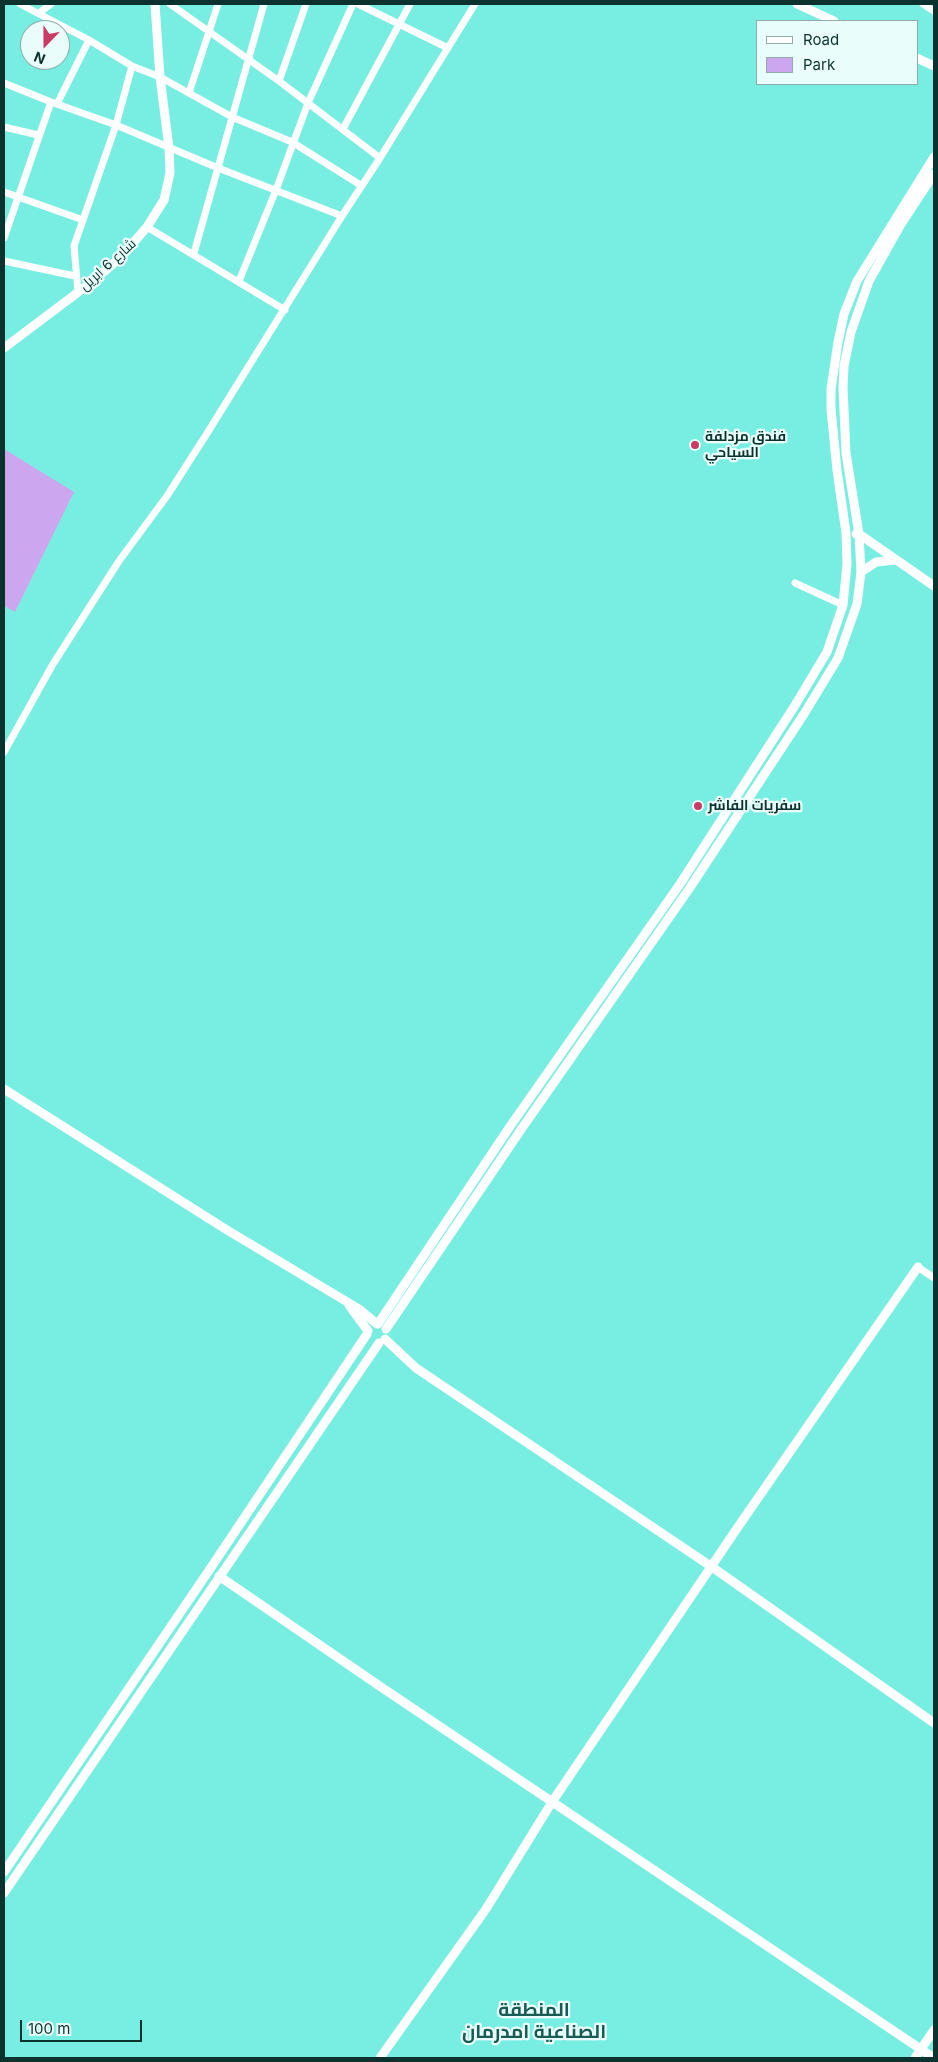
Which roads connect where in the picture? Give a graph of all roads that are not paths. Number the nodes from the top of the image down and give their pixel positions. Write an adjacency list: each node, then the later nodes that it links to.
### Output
1 (20, 4): 15 (street)
2 (52, 4): 15 (street)
3 (155, 4): 25 (street, شارع 6 ابريل)
4 (170, 4): 18 (street)
5 (218, 4): 18 (street)
6 (264, 4): 22 (street)
7 (306, 4): 26 (street)
8 (353, 4): 30 (street)
9 (358, 4): 17 (street)
10 (410, 4): 17 (street)
11 (475, 4): 20 (street)
12 (797, 4): 16 (street)
13 (923, 4): 14 (street)
14 (934, 11)
15 (39, 14): 19 (street)
16 (832, 20)
17 (400, 24): 20 (street); 34 (street)
18 (210, 33): 22 (street); 28 (street)
19 (89, 40): 23 (street); 29 (street)
20 (448, 48): 39 (street)
21 (918, 58): 24 (street)
22 (249, 60): 26 (street); 31 (street)
23 (132, 66): 25 (street); 32 (street)
24 (934, 66)
25 (160, 77): 28 (street); 37 (street, شارع 6 ابريل)
26 (279, 81): 30 (street)
27 (4, 83): 29 (street)
28 (189, 93): 31 (street)
29 (54, 103): 32 (street); 35 (street)
30 (308, 103): 34 (street); 36 (street)
31 (232, 118): 36 (street); 40 (street)
32 (116, 125): 37 (street); 47 (street)
33 (4, 127): 35 (street)
34 (343, 129): 39 (street)
35 (38, 135): 45 (street)
36 (292, 142): 42 (street); 43 (street)
37 (169, 148): 40 (street); 48 (street, شارع 6 ابريل)
38 (934, 157): 50 (street)
39 (380, 158): 42 (street)
40 (218, 168): 43 (street); 52 (street)
41 (934, 174): 51 (street)
42 (362, 186): 46 (street)
43 (276, 190): 46 (street); 55 (street)
44 (4, 192): 45 (street)
45 (18, 196): 47 (street); 49 (street)
46 (342, 216): 57 (street)
47 (83, 220): 54 (street)
48 (147, 227): 52 (street); 56 (street, شارع 6 ابريل)
49 (4, 238)
50 (882, 242): 51 (street); 59 (street)
51 (890, 247): 60 (street)
52 (194, 253): 55 (street)
53 (4, 261): 54 (street)
54 (76, 276): 56 (street)
55 (239, 281): 57 (street)
56 (78, 292): 58 (street, شارع 6 ابريل)
57 (285, 310): 66 (street)
58 (4, 348)
59 (846, 533): 60 (street); 65 (street)
60 (859, 534): 61 (street); 62 (street)
61 (895, 560): 62 (street); 64 (street)
62 (861, 572): 68 (street)
63 (795, 583): 65 (street)
64 (934, 586)
65 (843, 605): 67 (street)
66 (4, 752)
67 (705, 846): 68 (street); 70 (street)
68 (714, 851): 71 (street)
69 (4, 1089): 74 (street)
70 (471, 1185): 71 (street); 76 (street)
71 (480, 1191): 76 (street)
72 (918, 1267): 73 (street); 77 (street)
73 (934, 1278)
74 (347, 1303): 75 (street); 76 (street)
75 (368, 1332): 76 (street); 76 (street); 81 (street)
76 (381, 1332): 77 (street); 78 (street)
77 (712, 1567): 79 (street); 80 (street)
78 (219, 1576): 80 (street); 82 (street)
79 (934, 1723)
80 (552, 1802): 84 (street); 85 (street)
81 (4, 1872)
82 (4, 1893)
83 (934, 2030): 84 (street)
84 (922, 2049): 86 (street); 87 (street)
85 (380, 2058)
86 (915, 2058)
87 (934, 2058)

